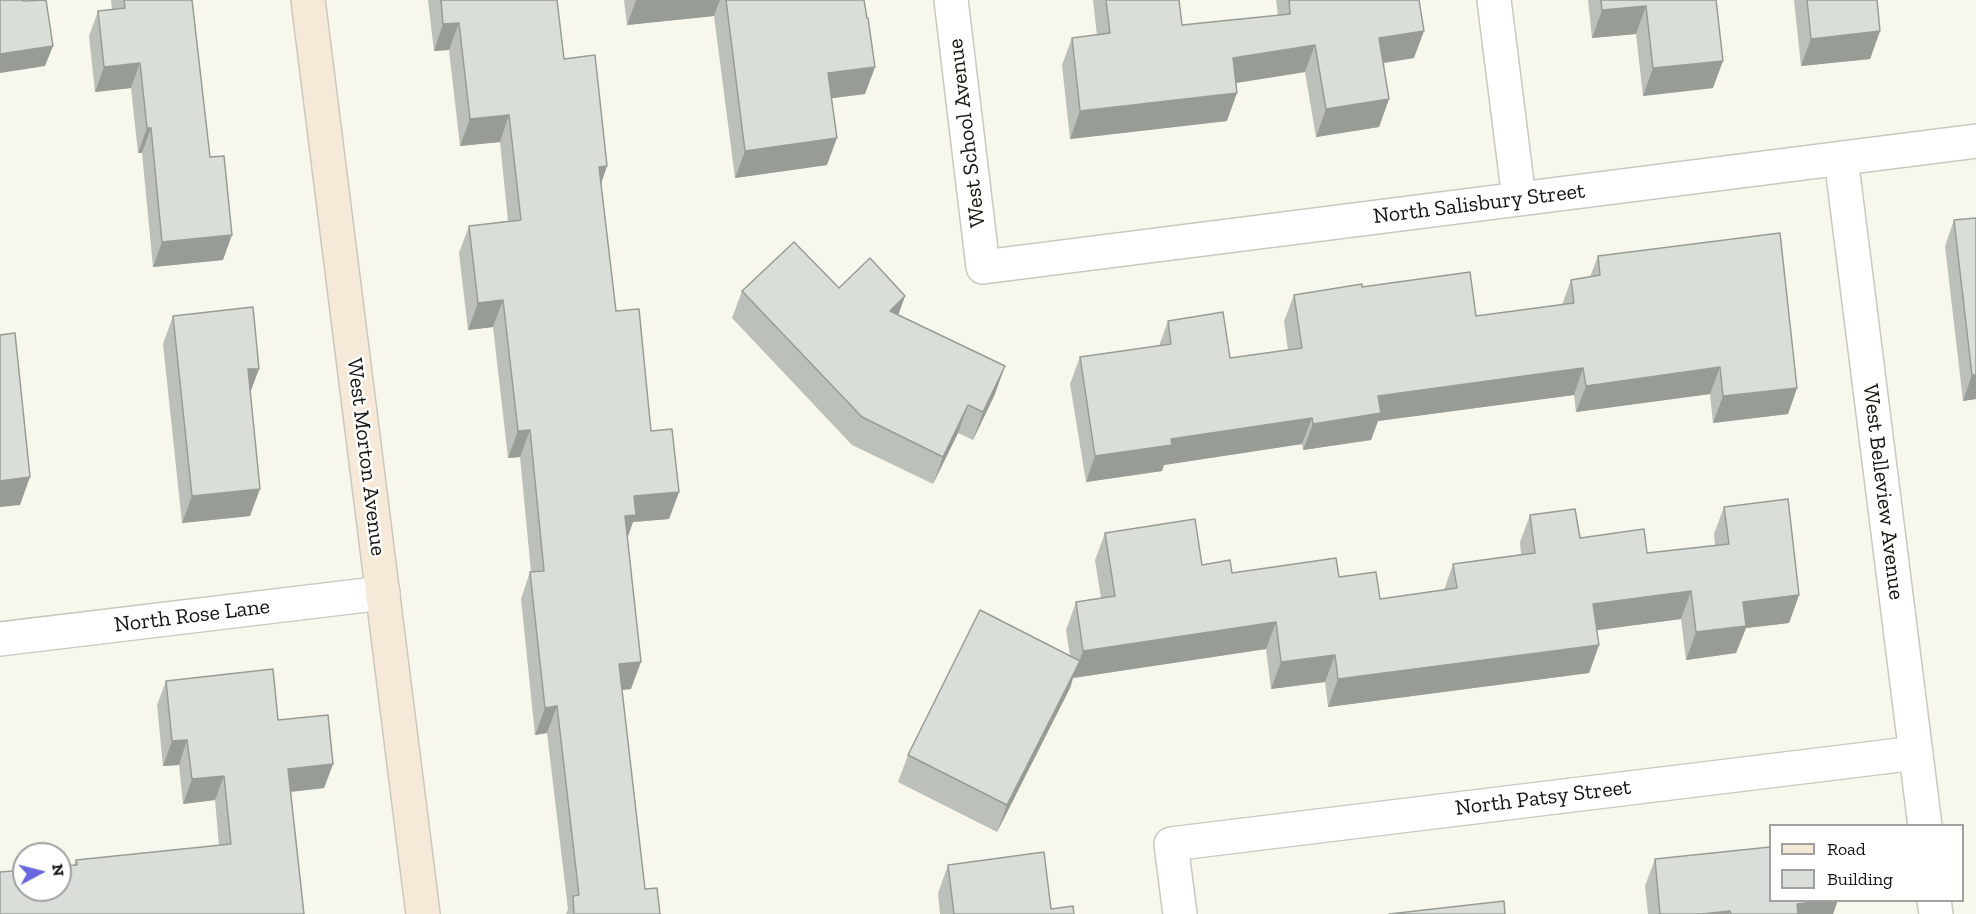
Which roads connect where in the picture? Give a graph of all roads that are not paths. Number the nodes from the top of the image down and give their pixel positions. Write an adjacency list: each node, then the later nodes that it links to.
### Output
1 (308, 0): 8 (main road, West Morton Avenue)
2 (951, 0): 7 (street, West School Avenue)
3 (1494, 0): 6 (street)
4 (1976, 141): 5 (street, North Salisbury Street)
5 (1841, 158): 6 (street, North Salisbury Street); 10 (street, West Belleview Avenue)
6 (1519, 199): 7 (street, North Salisbury Street)
7 (983, 267)
8 (383, 593): 9 (street, North Rose Lane); 12 (main road, West Morton Avenue)
9 (0, 639)
10 (1916, 753): 11 (street, West Belleview Avenue); 13 (street, North Patsy Street)
11 (1925, 824)
12 (423, 914)
13 (1180, 914)

